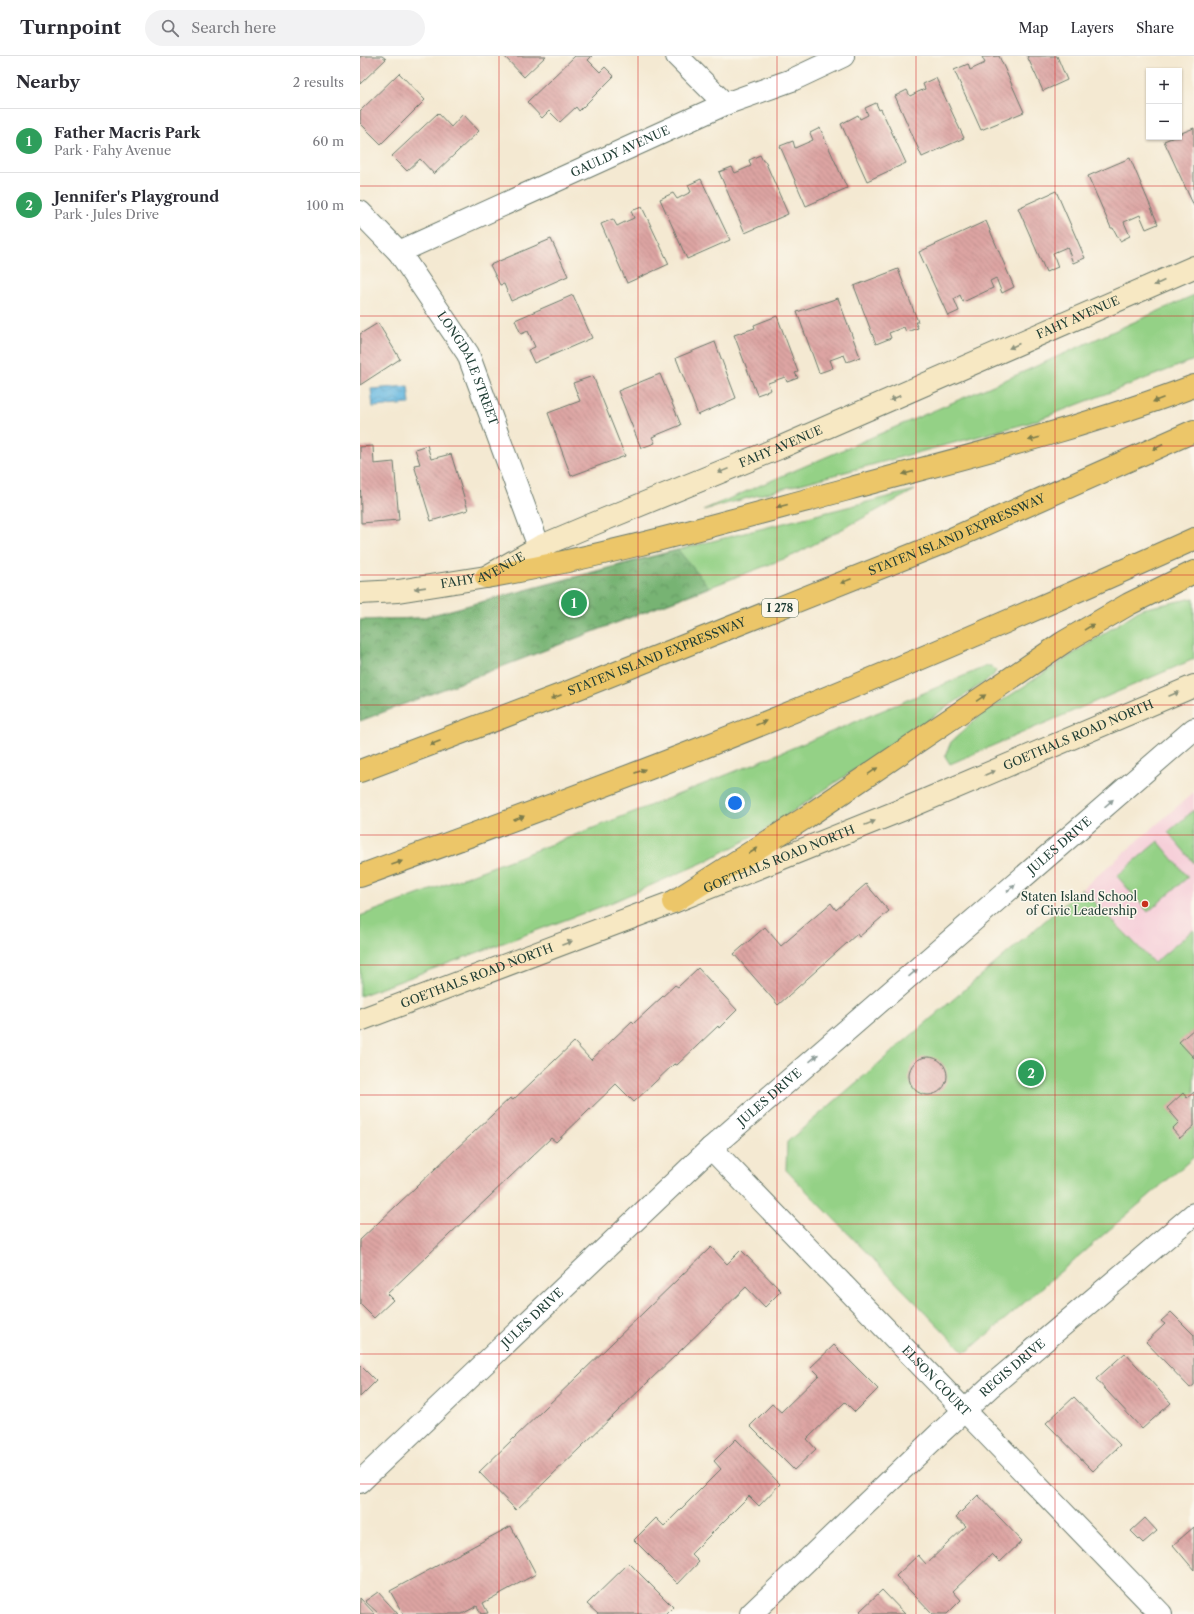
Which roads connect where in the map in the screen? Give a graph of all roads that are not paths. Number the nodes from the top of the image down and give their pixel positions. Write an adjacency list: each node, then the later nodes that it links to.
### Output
1 (677, 56): 3 (street)
2 (843, 56): 3 (street, GAULDY AVENUE)
3 (725, 104): 5 (street, GAULDY AVENUE)
4 (360, 212): 5 (street, LONGDALE STREET)
5 (399, 252): 10 (street, LONGDALE STREET)
6 (1194, 267): 10 (main road, FAHY AVENUE, one-way to 10)
7 (1194, 386): 12 (highway, one-way to 12)
8 (1194, 431): 16 (highway, STATEN ISLAND EXPRESSWAY / I 278, one-way to 16)
9 (1194, 539): 17 (highway, one-way to 9)
10 (539, 547): 12 (main road, FAHY AVENUE)
11 (1194, 572): 18 (highway, one-way to 11)
12 (486, 577): 13 (main road, FAHY AVENUE, one-way to 13)
13 (360, 593)
14 (1194, 686): 18 (main road, GOETHALS ROAD NORTH, one-way to 14)
15 (1194, 729): 20 (street, JULES DRIVE, one-way to 15)
16 (360, 771)
17 (360, 876)
18 (673, 902): 19 (main road, GOETHALS ROAD NORTH, one-way to 18)
19 (360, 1020)
20 (711, 1148): 22 (street, ELSON COURT); 23 (street, JULES DRIVE)
21 (1194, 1214): 22 (street, REGIS DRIVE)
22 (964, 1410): 24 (street, REGIS DRIVE); 25 (street, ELSON COURT)
23 (360, 1482)
24 (752, 1614)
25 (1161, 1614)

